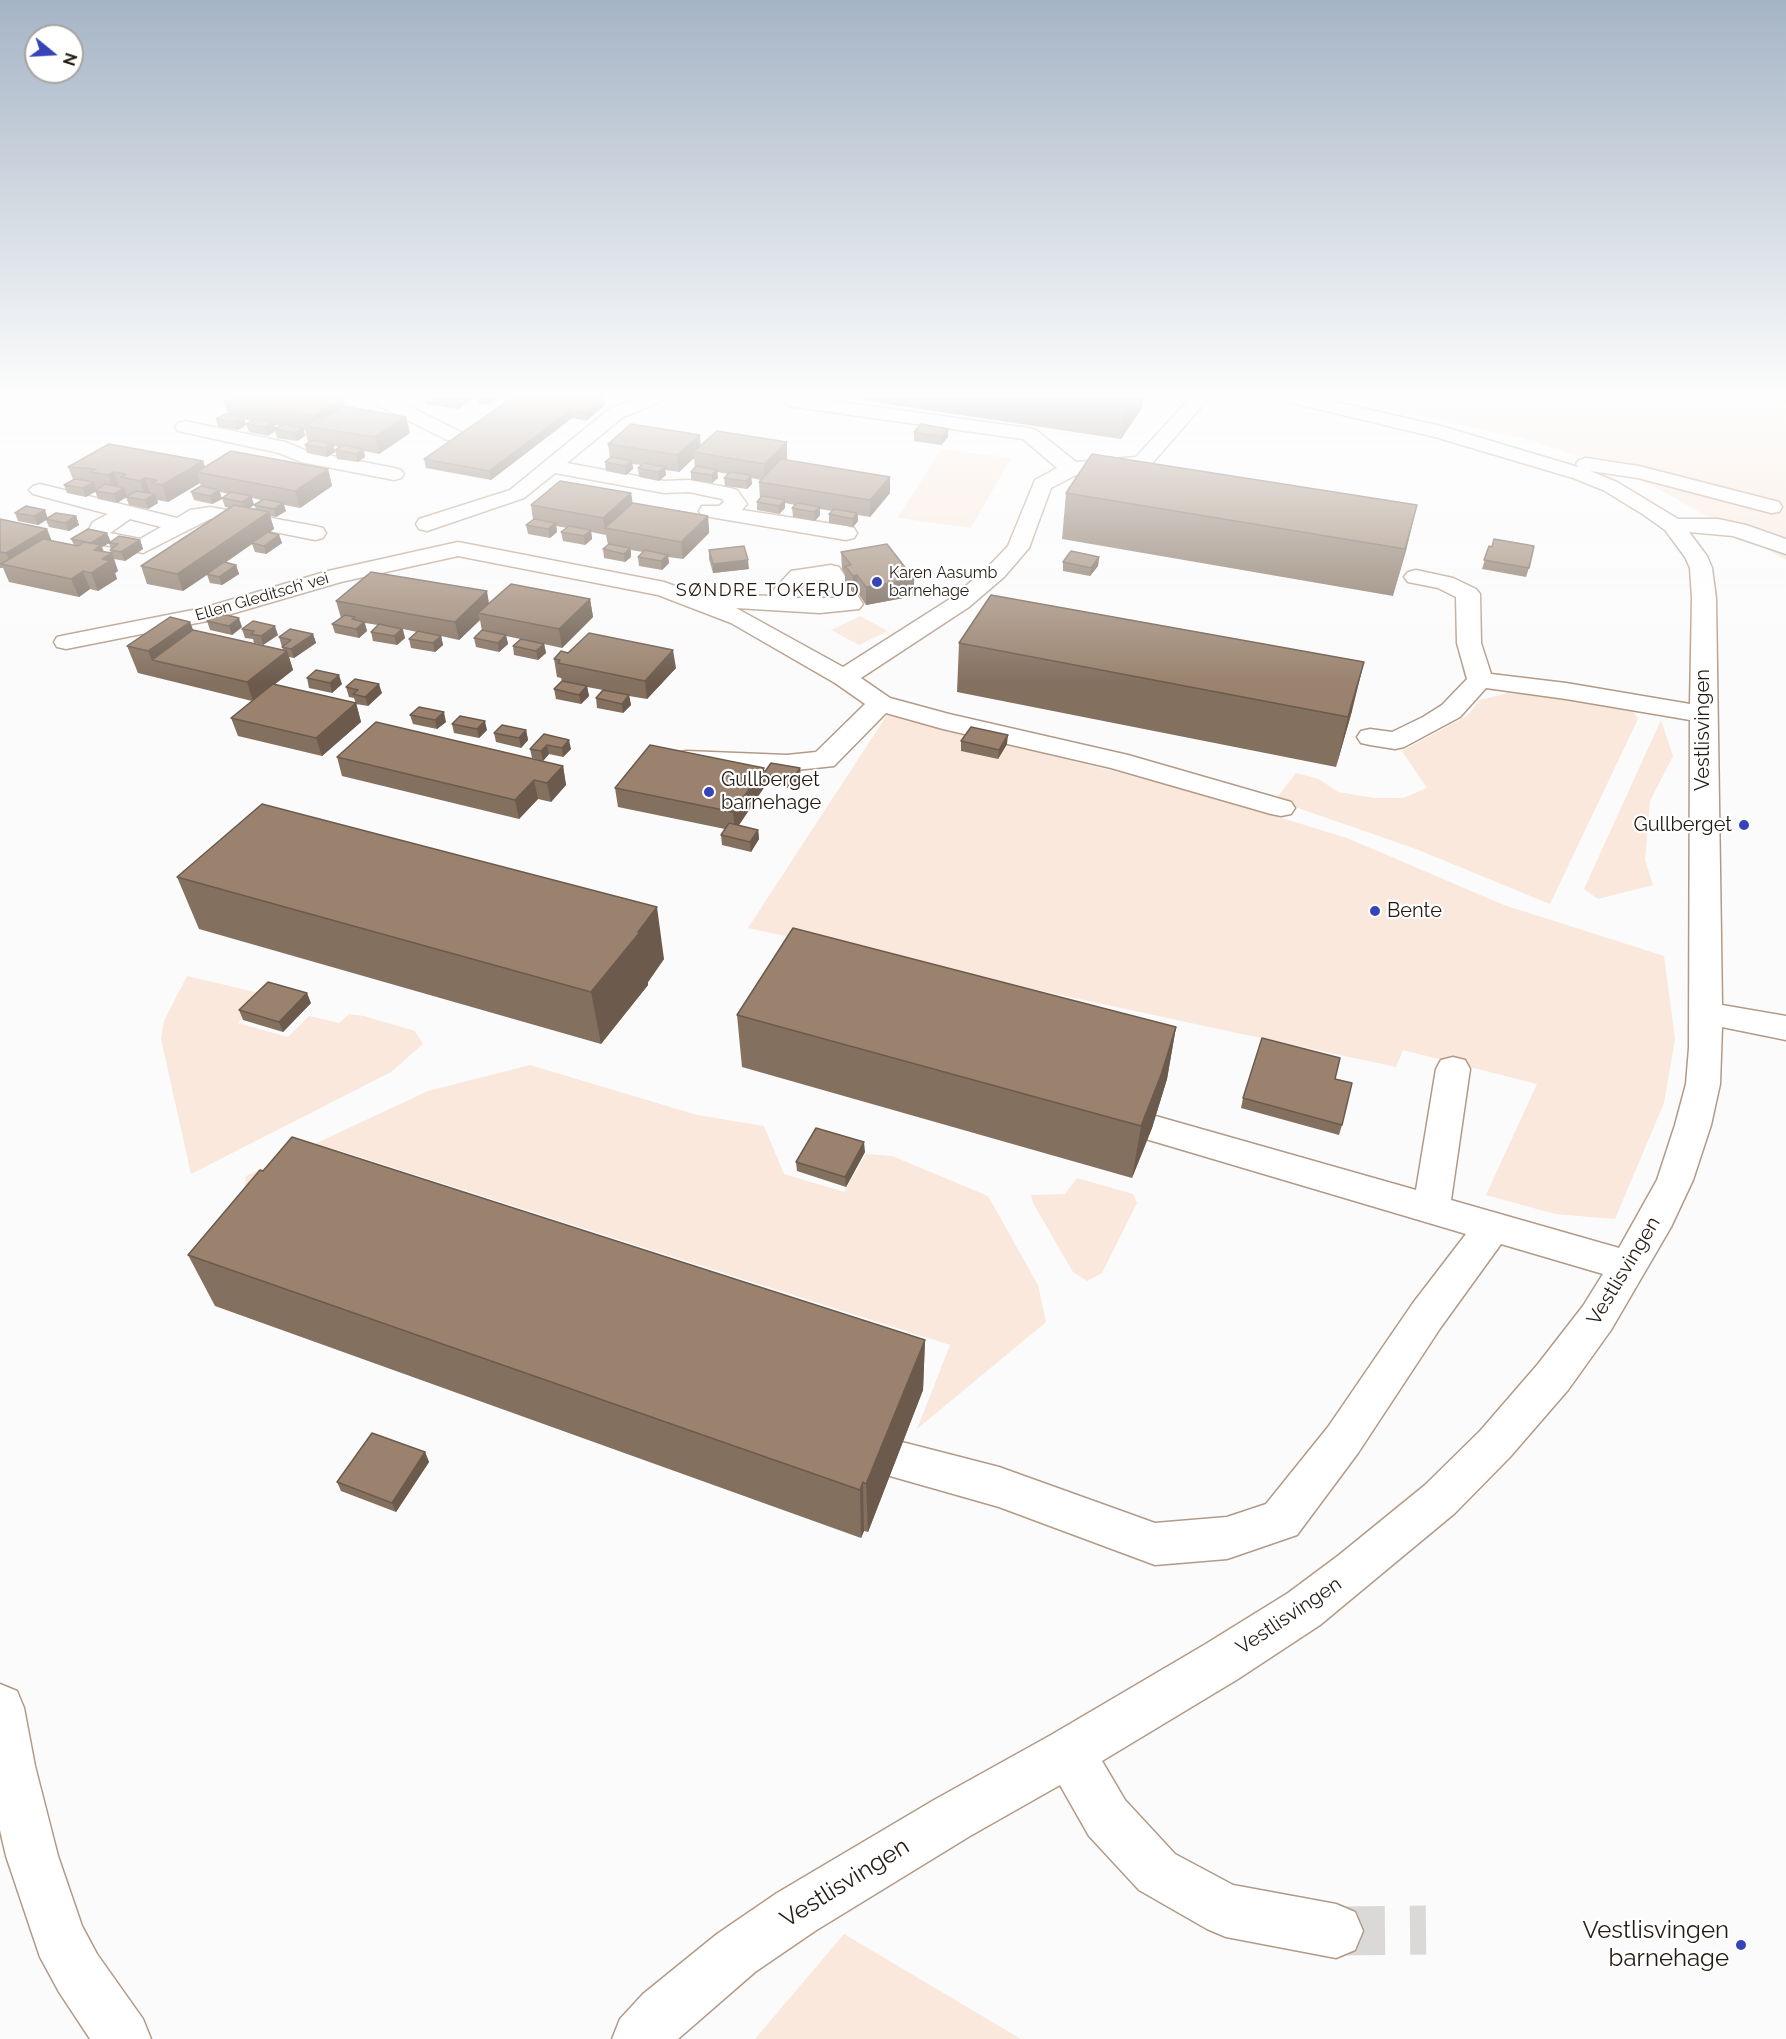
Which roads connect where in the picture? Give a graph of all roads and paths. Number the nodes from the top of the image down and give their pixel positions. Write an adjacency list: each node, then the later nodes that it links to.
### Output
1 (55, 493): 9 (street)
2 (518, 493): 17 (street, Ellen Gleditsch’ vei)
3 (665, 493): 10 (street)
4 (726, 493): 10 (street)
5 (1039, 493): 22 (street)
6 (1624, 493): 12 (street, Vestlisvingen)
7 (1719, 493): 8 (street)
8 (1771, 507)
9 (125, 513): 11 (street); 11 (street)
10 (723, 513): 14 (street)
11 (180, 525): 13 (street)
12 (1673, 525): 15 (street, Vestlisvingen); 16 (street)
13 (315, 533)
14 (846, 533)
15 (1691, 546): 16 (street); 25 (street, Vestlisvingen)
16 (1786, 548)
17 (458, 549): 19 (street, Ellen Gleditsch’ vei); 21 (street, Ellen Gleditsch’ vei)
18 (1416, 577): 23 (street)
19 (690, 599): 20 (street, Ellen Gleditsch’ vei); 22 (street, Ellen Gleditsch’ vei)
20 (774, 604)
21 (66, 642)
22 (844, 678): 24 (street, Ellen Gleditsch’ vei)
23 (1480, 680): 25 (street); 26 (street)
24 (881, 703): 27 (street); 28 (street, Ellen Gleditsch’ vei)
25 (1703, 714): 29 (street, Vestlisvingen)
26 (1370, 737)
27 (663, 758)
28 (1281, 808)
29 (1706, 1013): 30 (street); 35 (street, Vestlisvingen)
30 (1786, 1028)
31 (1453, 1069): 33 (street)
32 (1152, 1128): 33 (street)
33 (1431, 1209): 34 (street)
34 (1492, 1227): 35 (street); 36 (street)
35 (1628, 1266): 38 (street, Vestlisvingen)
36 (898, 1460)
37 (0, 1708): 40 (street)
38 (1069, 1753): 39 (street); 41 (street, Vestlisvingen)
39 (1336, 1931)
40 (123, 2039)
41 (640, 2039)

